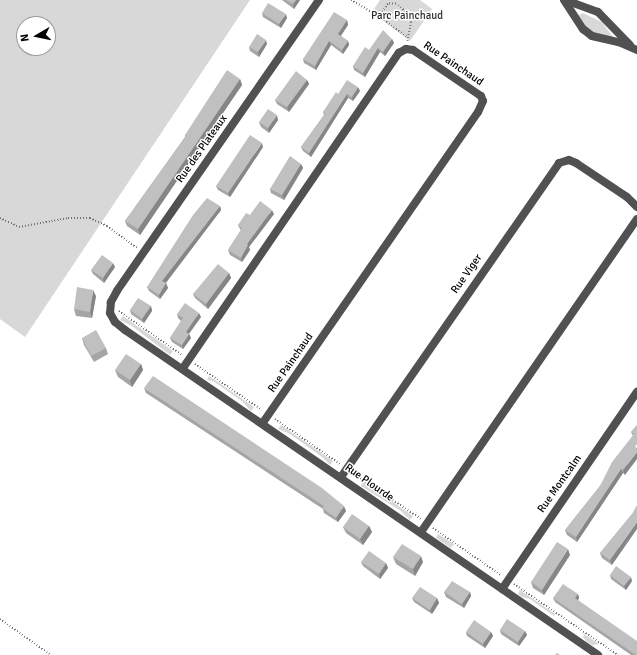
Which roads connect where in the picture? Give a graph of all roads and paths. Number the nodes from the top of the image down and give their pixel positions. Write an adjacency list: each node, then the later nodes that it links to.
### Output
1 (319, 0): 11 (street, Rue des Plateaux)
2 (351, 0): 4 (path)
3 (565, 0): 6 (street); 6 (street)
4 (384, 20): 5 (path); 5 (path)
5 (407, 37): 7 (path)
6 (634, 48)
7 (406, 49): 13 (street, Rue Painchaud); 16 (street, Rue Painchaud)
8 (637, 207): 18 (street, Rue Viger)
9 (0, 218): 11 (path)
10 (637, 219): 20 (street)
11 (144, 252): 12 (street, Rue des Plateaux)
12 (111, 309): 13 (path); 14 (street, Rue Plourde)
13 (189, 360): 14 (street, Rue Painchaud); 16 (path)
14 (183, 368): 17 (street, Rue Plourde)
15 (637, 392): 22 (street, Rue Montcalm)
16 (269, 414): 17 (street, Rue Painchaud); 18 (path)
17 (263, 423): 19 (street, Rue Plourde)
18 (347, 468): 19 (street, Rue Viger); 20 (path)
19 (341, 477): 21 (street, Rue Plourde)
20 (427, 524): 21 (street); 22 (path)
21 (421, 532): 23 (street, Rue Plourde)
22 (508, 579): 23 (street, Rue Montcalm); 27 (path)
23 (502, 589): 26 (street, Rue Plourde)
24 (0, 619): 25 (path)
25 (51, 655)
26 (598, 655)
27 (618, 655)

